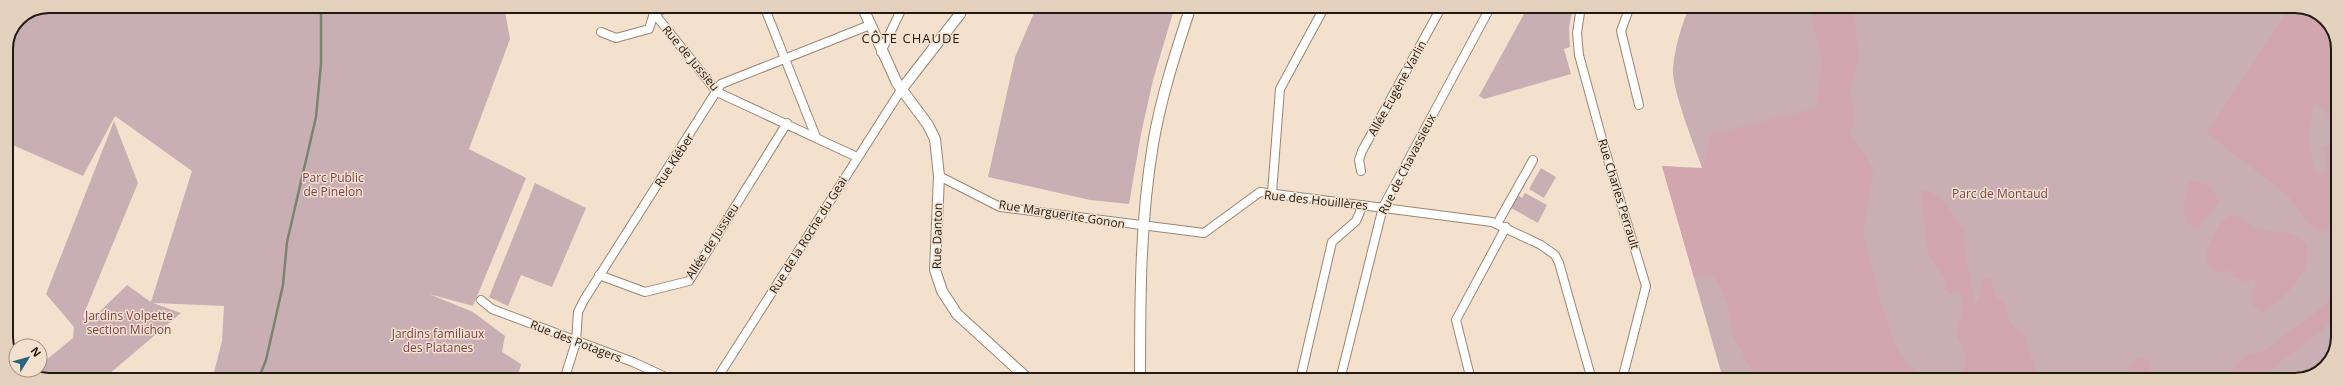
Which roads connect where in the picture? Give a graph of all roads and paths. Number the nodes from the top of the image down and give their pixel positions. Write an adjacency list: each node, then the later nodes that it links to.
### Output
1 (654, 13): 13 (street, Rue de Jussieu); 17 (street, Rue de Jussieu)
2 (767, 13): 15 (street)
3 (865, 13): 12 (street, Rue Danton)
4 (900, 13): 14 (street)
5 (960, 13): 16 (street)
6 (1189, 13): 29 (street)
7 (1321, 13): 25 (street)
8 (1438, 13): 23 (street, Allée Eugène Varlin)
9 (1487, 13): 27 (street, Rue de Chavassieux)
10 (1580, 13): 43 (street, Rue Charles Perrault)
11 (1627, 13): 18 (street)
12 (870, 25): 14 (street, Rue Danton); 15 (street, Rue Kléber)
13 (600, 32)
14 (881, 52): 16 (street, Rue Danton)
15 (785, 59): 17 (street, Rue Kléber); 20 (street)
16 (901, 90): 21 (street, Rue de la Roche du Geai); 24 (street, Rue Danton)
17 (717, 92): 19 (street, Rue de Jussieu); 31 (street, Rue Kléber)
18 (1639, 105)
19 (787, 123): 20 (street, Rue de Jussieu); 31 (street, Allée de Jussieu)
20 (816, 137): 21 (street, Rue de Jussieu)
21 (857, 157): 36 (street, Rue de la Roche du Geai)
22 (1533, 160): 28 (street)
23 (1361, 171)
24 (939, 176): 29 (street, Rue Marguerite Gonon); 37 (street, Rue Danton)
25 (1272, 193): 26 (street, Rue des Houillères); 29 (street, Rue des Houillères)
26 (1363, 205): 27 (street, Rue des Houillères); 39 (street)
27 (1383, 207): 28 (street, Rue des Houillères); 40 (street, Rue de Chavassieux)
28 (1497, 224): 30 (street, Rue des Houillères)
29 (1143, 227): 38 (street)
30 (1506, 227): 41 (street); 42 (street, Rue des Houillères)
31 (599, 275): 33 (street, Rue Kléber)
32 (481, 300): 33 (street, Rue des Potagers)
33 (576, 342): 34 (street, Rue Kléber); 35 (street, Rue des Potagers)
34 (566, 373)
35 (654, 373)
36 (720, 373)
37 (1021, 373)
38 (1140, 373)
39 (1302, 373)
40 (1342, 373)
41 (1469, 373)
42 (1590, 373)
43 (1624, 373)

